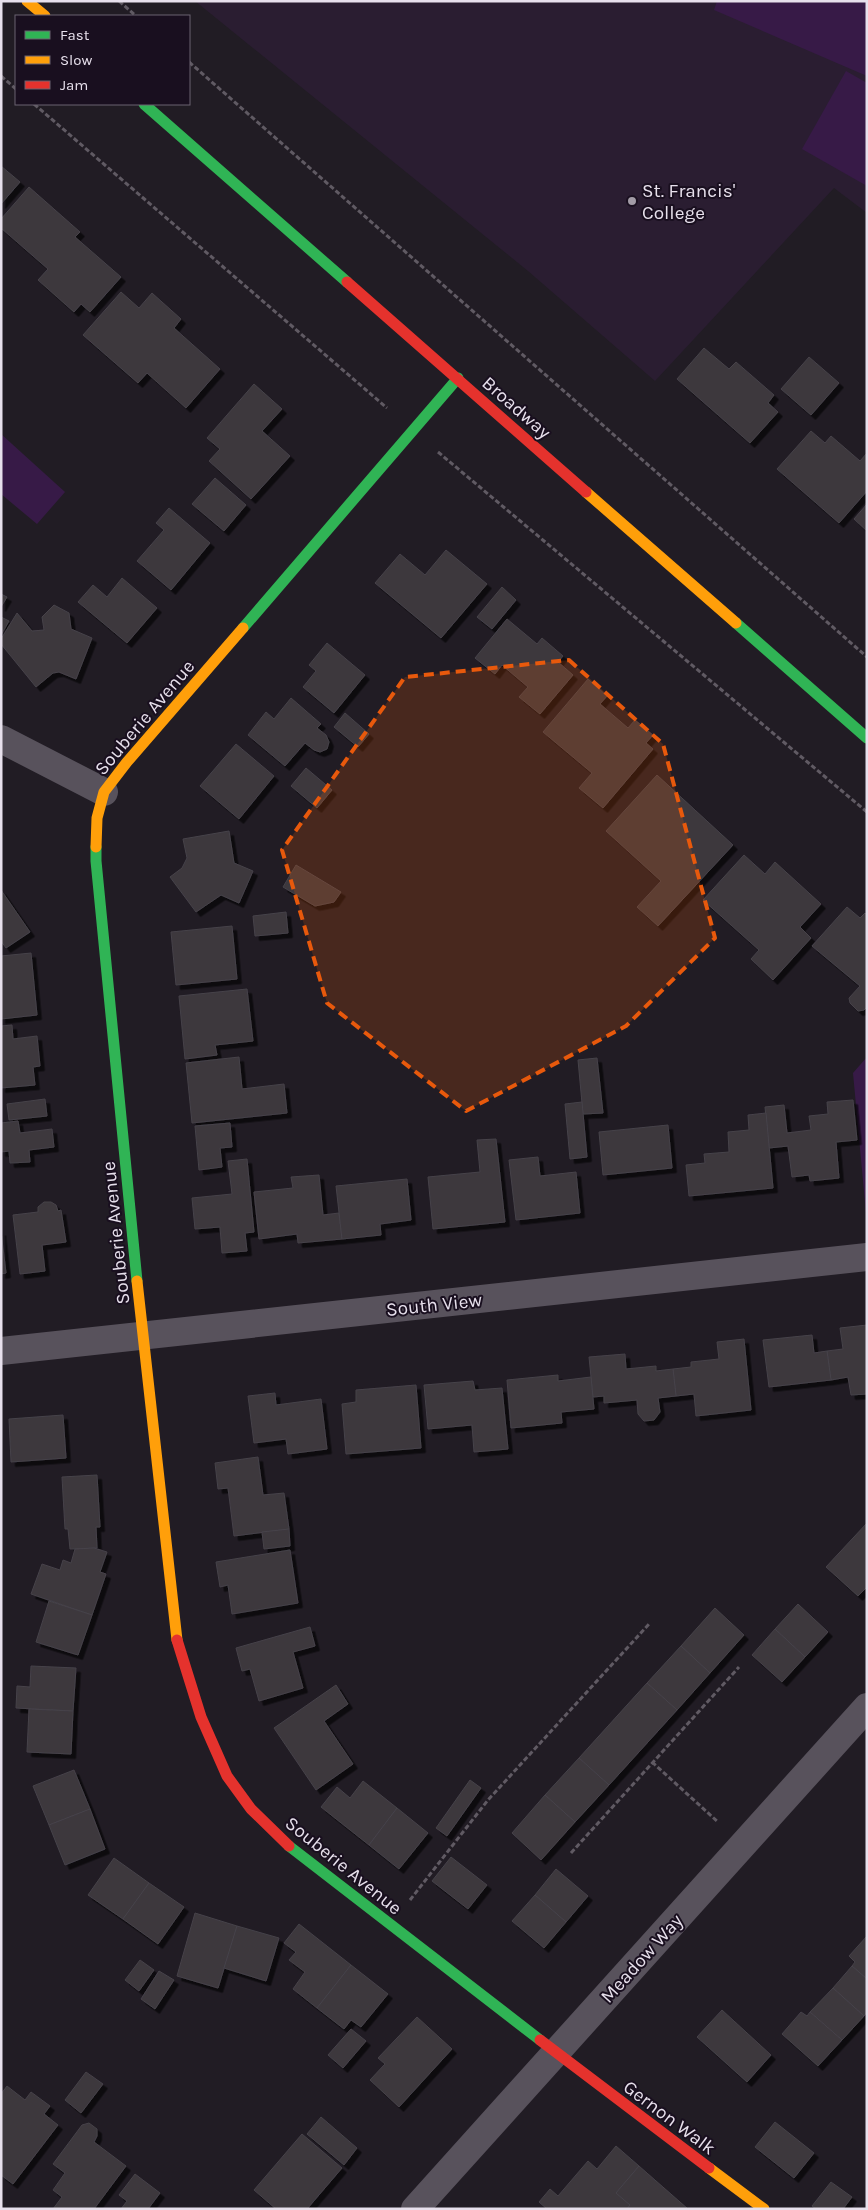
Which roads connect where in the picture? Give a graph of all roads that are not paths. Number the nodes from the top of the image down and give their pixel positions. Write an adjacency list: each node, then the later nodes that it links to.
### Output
1 (27, 1): 2 (street)
2 (44, 15)
3 (145, 105): 4 (street, Broadway)
4 (458, 378): 5 (street, Broadway); 7 (street, Souberie Avenue)
5 (867, 738)
6 (1, 739): 7 (street)
7 (104, 792): 9 (street, Souberie Avenue)
8 (867, 1257): 9 (street, South View)
9 (142, 1335): 10 (street, South View); 12 (street, Souberie Avenue)
10 (1, 1351)
11 (867, 1707): 12 (street, Meadow Way)
12 (555, 2052): 13 (street, Meadow Way); 14 (street, Gernon Walk)
13 (415, 2209)
14 (764, 2209)

